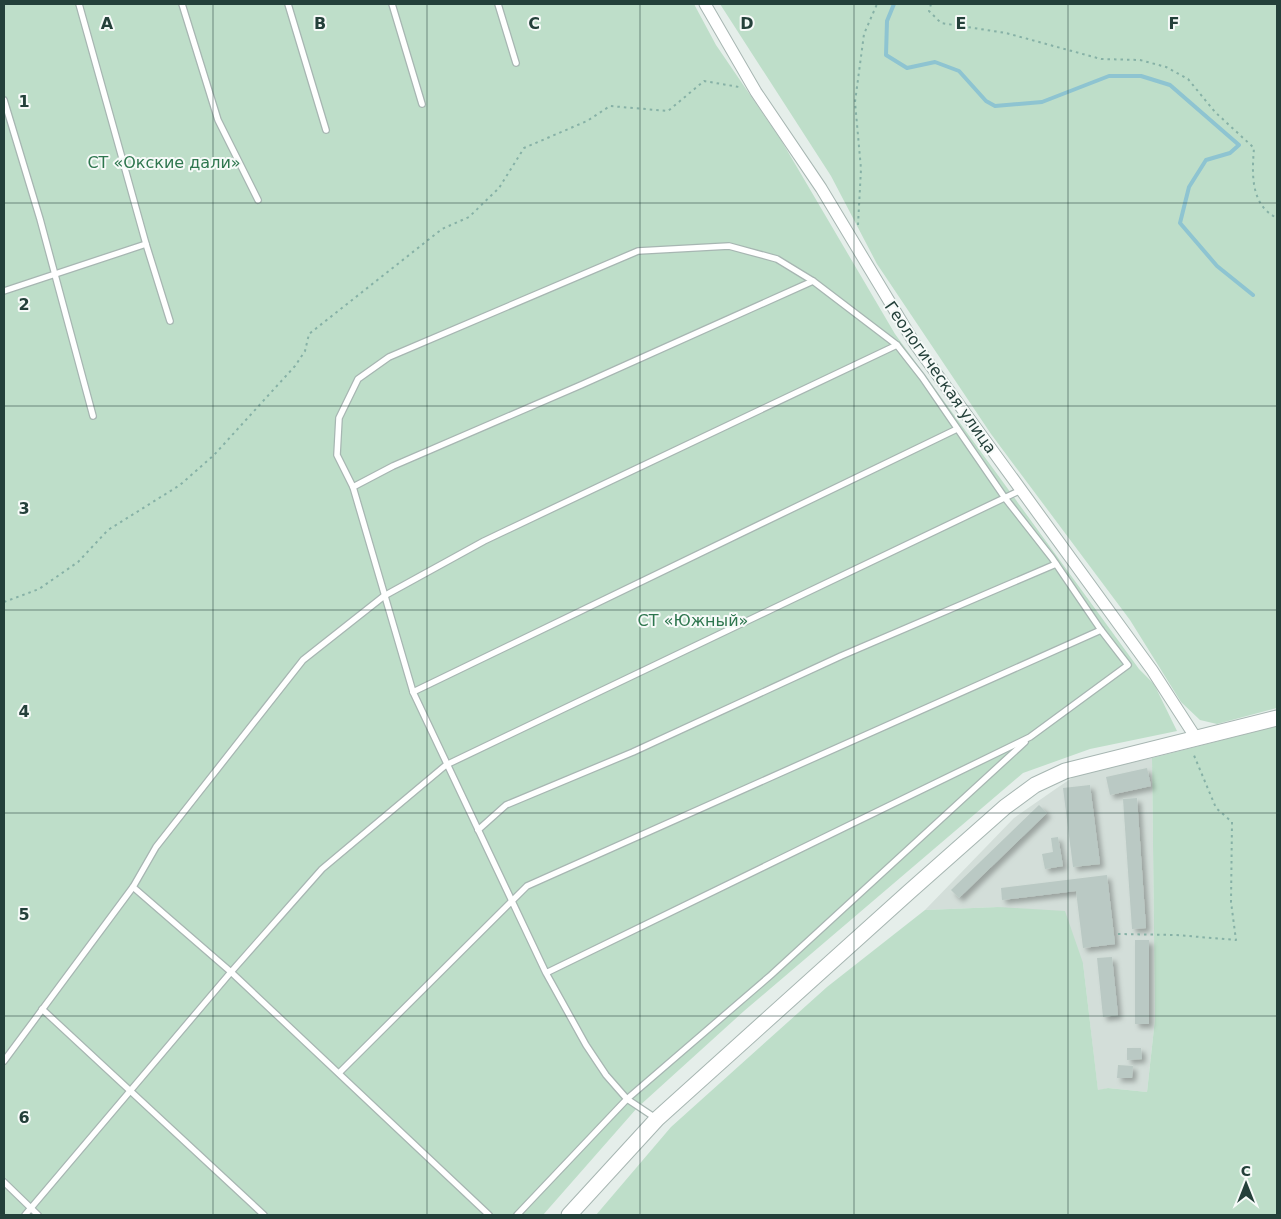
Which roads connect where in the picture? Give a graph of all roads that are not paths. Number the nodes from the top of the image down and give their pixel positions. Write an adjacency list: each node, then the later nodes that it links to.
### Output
1 (79, 4): 12 (lane)
2 (182, 4): 11 (lane)
3 (288, 4): 10 (lane)
4 (392, 4): 9 (lane)
5 (498, 4): 7 (lane)
6 (705, 4): 21 (street, Геологическая улица)
7 (516, 63)
8 (4, 100): 13 (lane)
9 (422, 104)
10 (326, 130)
11 (258, 200)
12 (146, 244): 13 (lane); 16 (lane)
13 (54, 274): 15 (lane); 18 (lane)
14 (813, 281): 17 (lane); 20 (lane); 20 (lane)
15 (4, 291)
16 (170, 321)
17 (897, 345): 19 (lane); 24 (lane)
18 (93, 416)
19 (957, 429): 22 (lane); 26 (lane)
20 (353, 488): 24 (lane)
21 (1021, 490): 22 (lane); 29 (street, Геологическая улица)
22 (1005, 498): 23 (lane); 30 (lane)
23 (1056, 564): 25 (lane); 31 (lane)
24 (384, 596): 26 (lane); 32 (lane)
25 (1101, 630): 28 (lane); 33 (lane)
26 (413, 692): 30 (lane)
27 (1277, 718): 29 (street)
28 (1030, 737): 35 (lane); 40 (lane)
29 (1192, 739): 41 (street)
30 (446, 765): 31 (lane); 34 (lane)
31 (478, 830): 33 (lane)
32 (133, 887): 34 (lane); 36 (lane)
33 (511, 900): 35 (lane); 38 (lane)
34 (231, 972): 38 (lane); 39 (lane)
35 (546, 973): 40 (lane)
36 (42, 1009): 37 (lane); 39 (lane)
37 (4, 1061)
38 (339, 1073): 47 (lane)
39 (132, 1091): 43 (lane); 46 (lane)
40 (627, 1099): 41 (lane); 48 (lane)
41 (658, 1119): 49 (street)
42 (4, 1182): 43 (lane)
43 (31, 1208): 44 (lane); 45 (lane)
44 (25, 1215)
45 (38, 1215)
46 (264, 1215)
47 (488, 1215)
48 (517, 1215)
49 (569, 1215)

